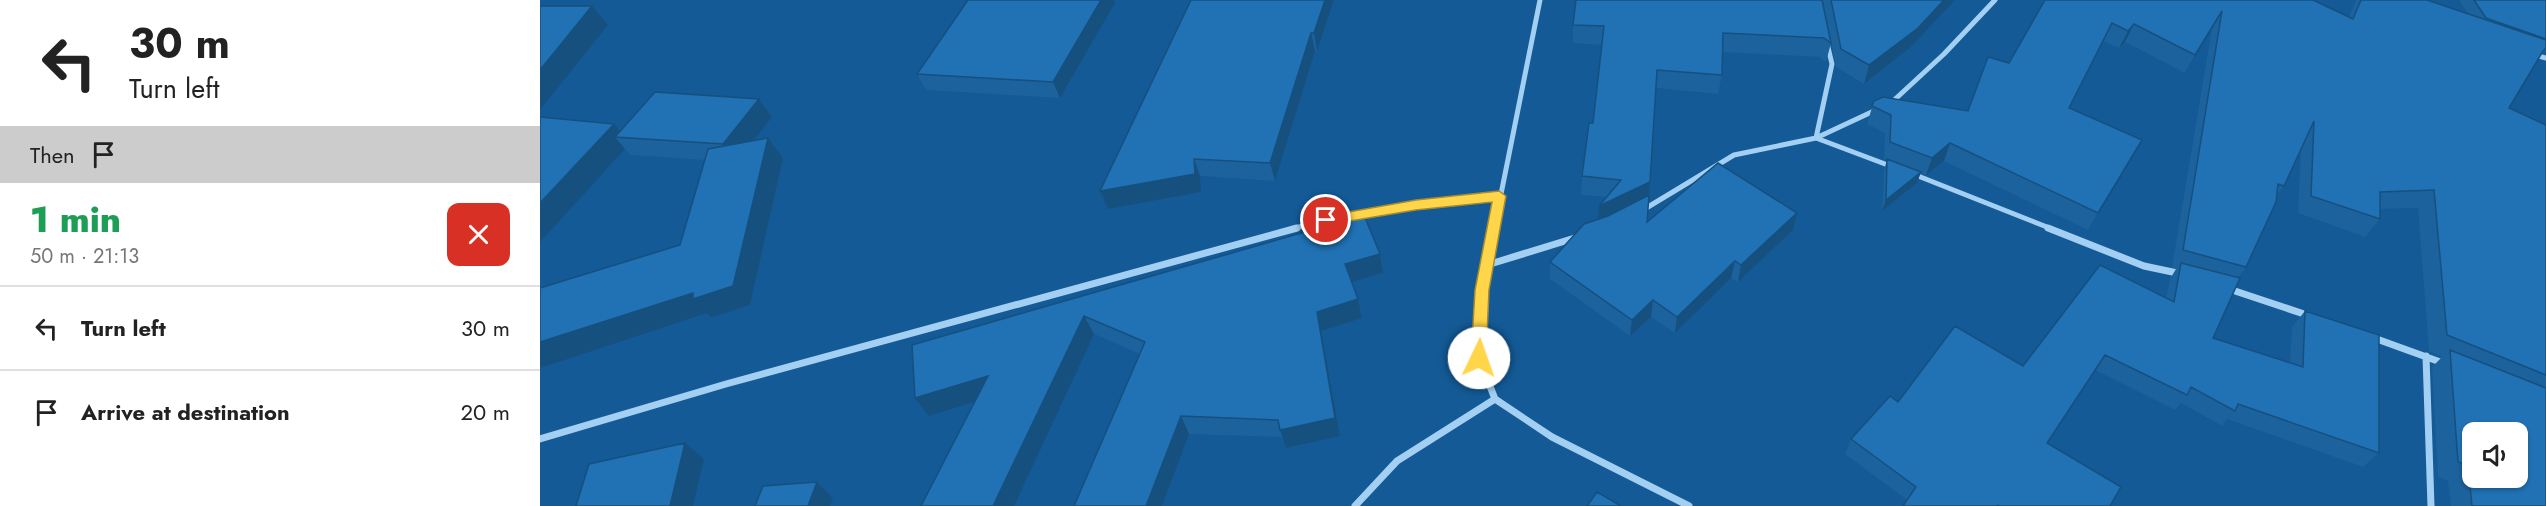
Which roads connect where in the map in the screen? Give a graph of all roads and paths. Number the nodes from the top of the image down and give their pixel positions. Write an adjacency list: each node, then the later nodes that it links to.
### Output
1 (1540, 0): 7 (street)
2 (1995, 0): 6 (street)
3 (1825, 32): 6 (street)
4 (2528, 52): 5 (street)
5 (2546, 58)
6 (1815, 138): 8 (street); 11 (street)
7 (1499, 196): 10 (street); 18 (street)
8 (1639, 212)
9 (1589, 233): 10 (street)
10 (1487, 265): 17 (street)
11 (2190, 277)
12 (2224, 288): 13 (street)
13 (2314, 317)
14 (2370, 337): 15 (street)
15 (2426, 356): 16 (street); 21 (street)
16 (2448, 365)
17 (1495, 399): 19 (street); 20 (street)
18 (540, 439)
19 (1355, 506)
20 (1689, 506)
21 (2431, 506)

